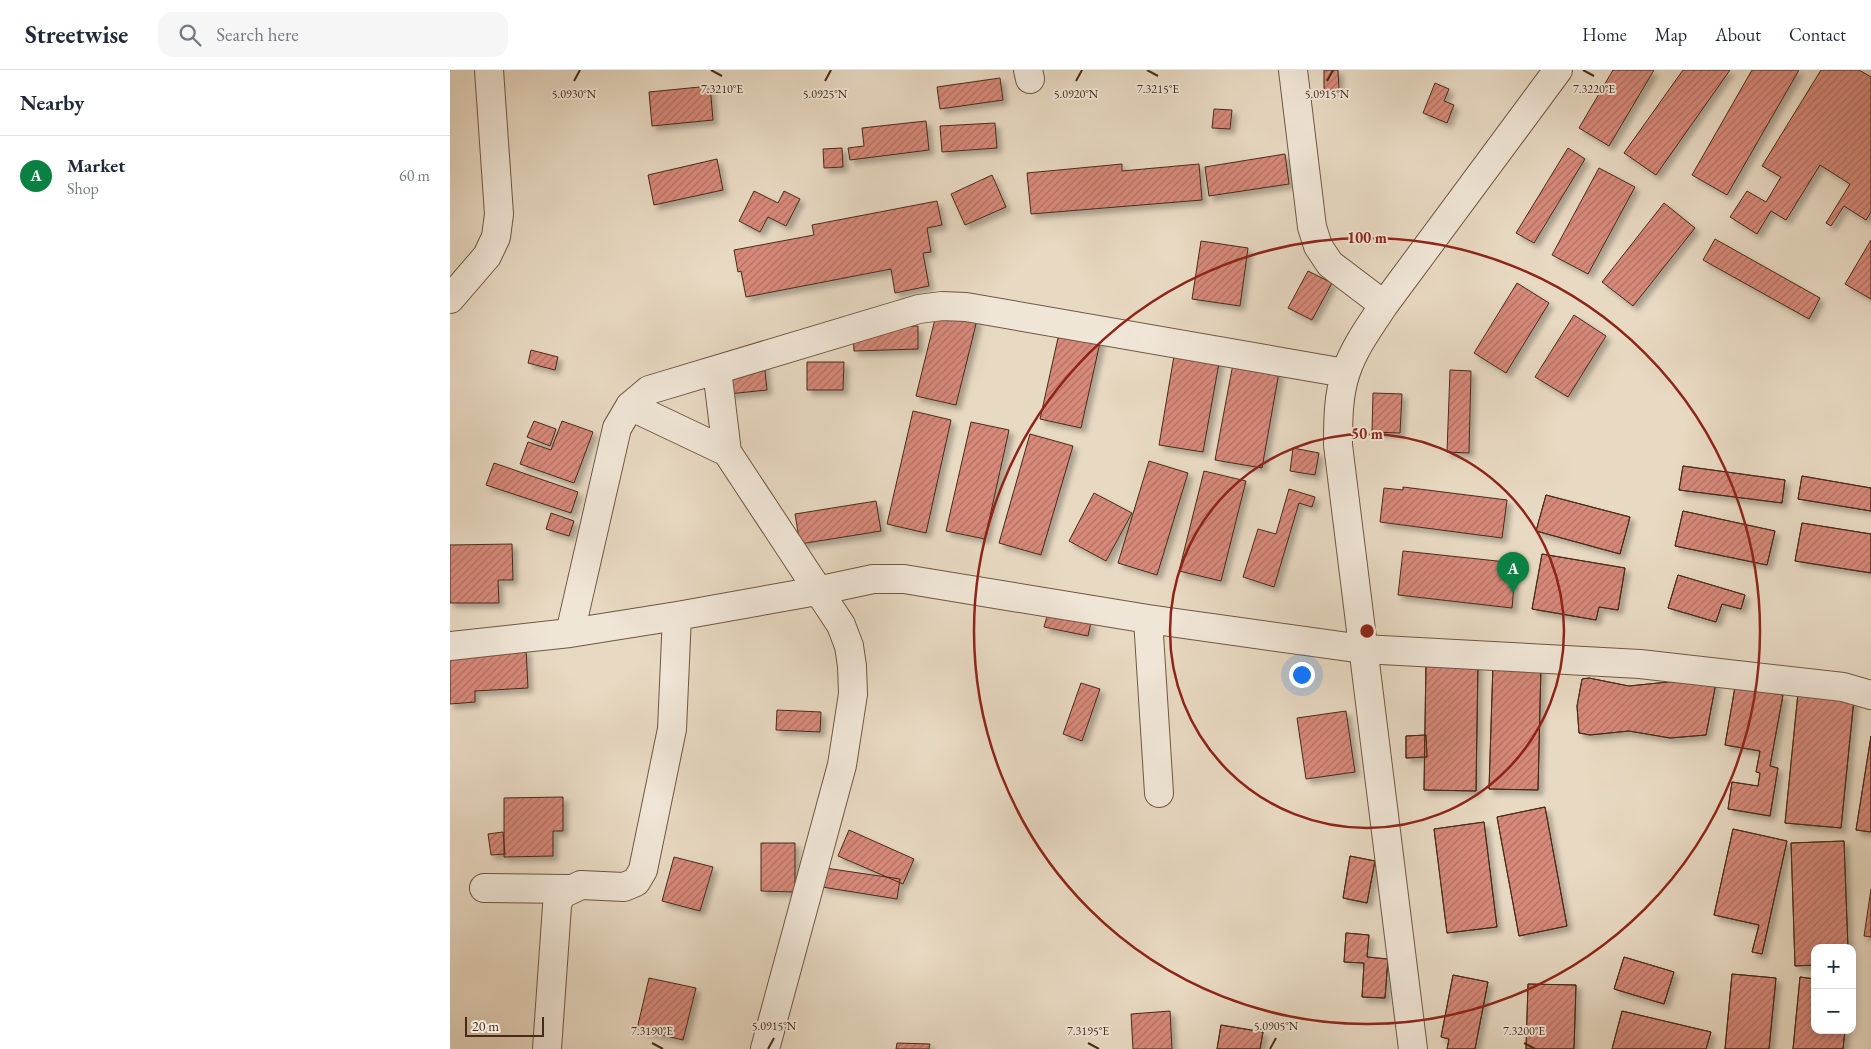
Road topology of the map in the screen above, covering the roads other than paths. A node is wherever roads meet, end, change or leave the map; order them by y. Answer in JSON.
{"nodes":[{"id":1,"x":489,"y":70,"type":"edge"},
{"id":2,"x":1293,"y":70,"type":"edge"},
{"id":3,"x":1558,"y":70,"type":"edge"},
{"id":4,"x":450,"y":299,"type":"edge"},
{"id":5,"x":1384,"y":305,"type":"junction"},
{"id":6,"x":716,"y":370,"type":"junction"},
{"id":7,"x":1345,"y":373,"type":"junction"},
{"id":8,"x":630,"y":406,"type":"junction"},
{"id":9,"x":727,"y":452,"type":"junction"},
{"id":10,"x":818,"y":591,"type":"junction"},
{"id":11,"x":677,"y":616,"type":"junction"},
{"id":12,"x":1148,"y":619,"type":"junction"},
{"id":13,"x":570,"y":633,"type":"junction"},
{"id":14,"x":450,"y":646,"type":"edge"},
{"id":15,"x":1363,"y":649,"type":"junction"},
{"id":16,"x":1871,"y":695,"type":"edge"},
{"id":17,"x":1159,"y":792,"type":"dead end"},
{"id":18,"x":484,"y":888,"type":"dead end"},
{"id":19,"x":569,"y":889,"type":"junction"},
{"id":20,"x":547,"y":1049,"type":"edge"},
{"id":21,"x":765,"y":1049,"type":"edge"},
{"id":22,"x":1412,"y":1049,"type":"edge"}],
"edges":[{"from":1,"to":4,"type":"street"},
{"from":2,"to":5,"type":"street"},
{"from":3,"to":5,"type":"street"},
{"from":5,"to":7,"type":"street"},
{"from":6,"to":7,"type":"street"},
{"from":6,"to":8,"type":"street"},
{"from":6,"to":9,"type":"street"},
{"from":7,"to":15,"type":"street"},
{"from":8,"to":9,"type":"street"},
{"from":8,"to":13,"type":"street"},
{"from":9,"to":10,"type":"street"},
{"from":10,"to":11,"type":"street"},
{"from":10,"to":12,"type":"street"},
{"from":10,"to":21,"type":"street"},
{"from":11,"to":13,"type":"street"},
{"from":11,"to":19,"type":"street"},
{"from":12,"to":15,"type":"street"},
{"from":12,"to":17,"type":"street"},
{"from":13,"to":14,"type":"street"},
{"from":15,"to":16,"type":"street"},
{"from":15,"to":22,"type":"street"},
{"from":18,"to":19,"type":"street"},
{"from":19,"to":20,"type":"street"}]}
